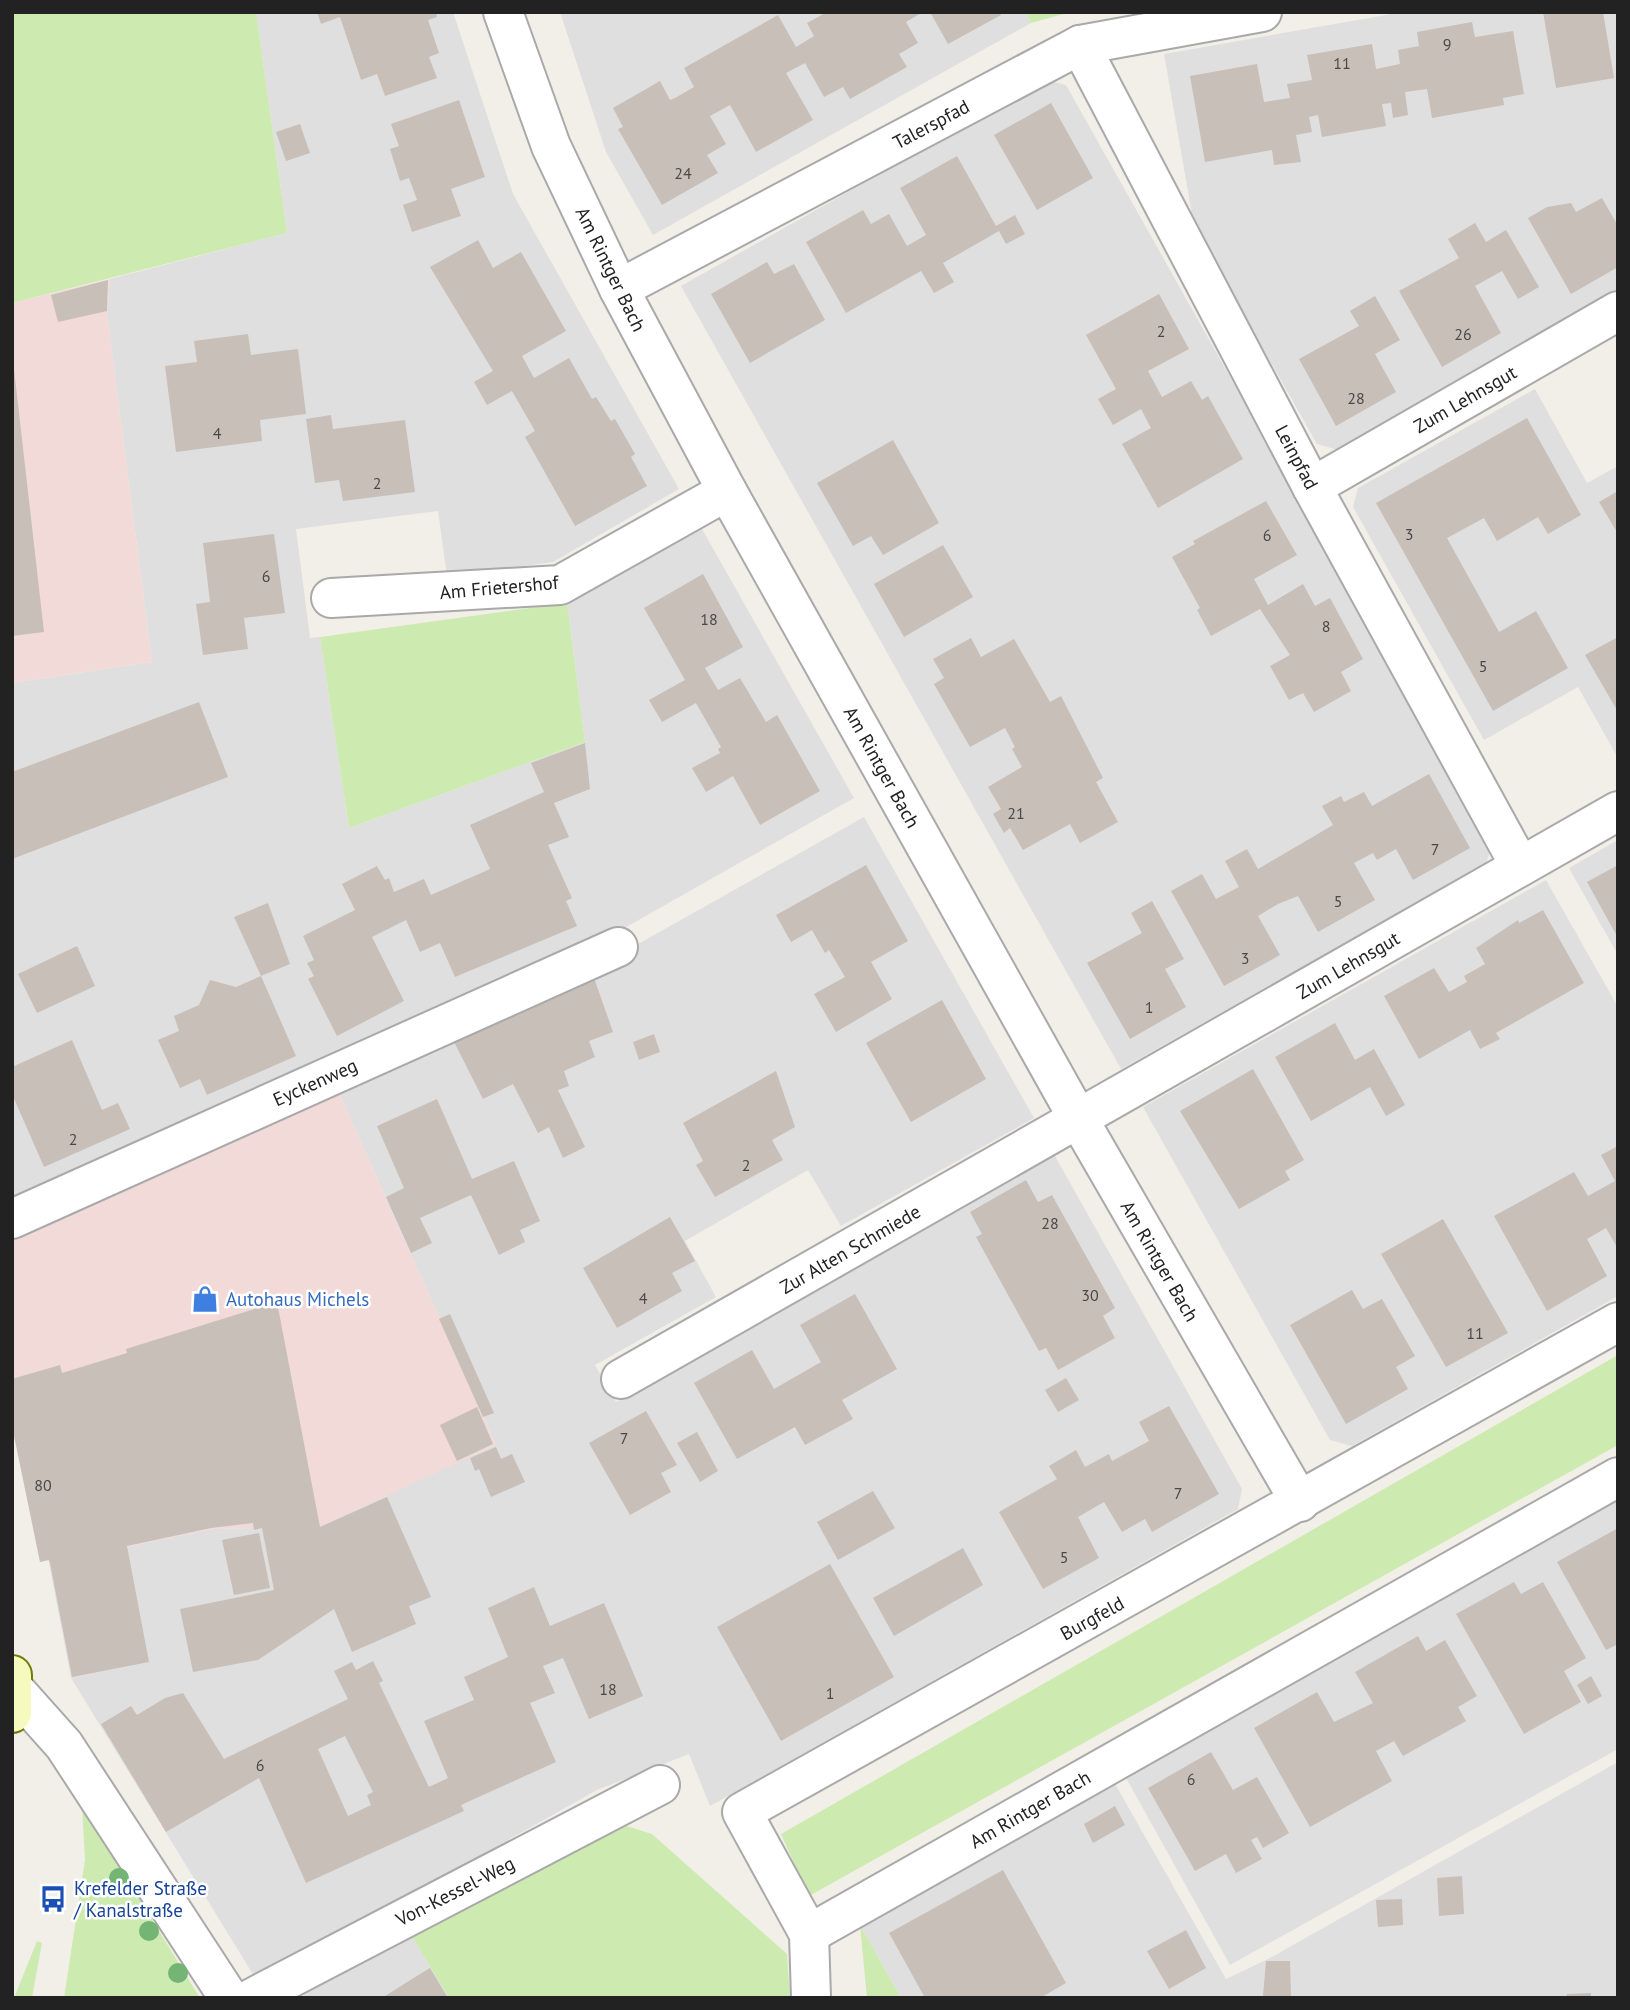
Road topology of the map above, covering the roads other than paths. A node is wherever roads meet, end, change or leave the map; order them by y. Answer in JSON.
{"nodes":[{"id":1,"x":503,"y":12,"type":"edge"},
{"id":2,"x":1262,"y":12,"type":"edge"},
{"id":3,"x":1080,"y":45,"type":"junction"},
{"id":4,"x":618,"y":289,"type":"junction"},
{"id":5,"x":1618,"y":311,"type":"edge"},
{"id":6,"x":1312,"y":487,"type":"junction"},
{"id":7,"x":727,"y":491,"type":"junction"},
{"id":8,"x":331,"y":598,"type":"dead end"},
{"id":9,"x":1618,"y":811,"type":"edge"},
{"id":10,"x":1520,"y":866,"type":"junction"},
{"id":11,"x":618,"y":947,"type":"dead end"},
{"id":12,"x":1079,"y":1120,"type":"junction"},
{"id":13,"x":12,"y":1220,"type":"edge"},
{"id":14,"x":1618,"y":1322,"type":"edge"},
{"id":15,"x":621,"y":1378,"type":"dead end"},
{"id":16,"x":1618,"y":1477,"type":"edge"},
{"id":17,"x":1300,"y":1502,"type":"junction"},
{"id":18,"x":13,"y":1692,"type":"edge"},
{"id":19,"x":660,"y":1785,"type":"dead end"},
{"id":20,"x":809,"y":1934,"type":"junction"},
{"id":21,"x":229,"y":1998,"type":"edge"},
{"id":22,"x":251,"y":1998,"type":"edge"},
{"id":23,"x":811,"y":1998,"type":"edge"}],
"edges":[{"from":1,"to":4,"type":"street","name":"Am Rintger Bach"},
{"from":2,"to":3,"type":"street","name":"Talerspfad"},
{"from":3,"to":4,"type":"street","name":"Talerspfad"},
{"from":3,"to":6,"type":"street","name":"Leinpfad"},
{"from":4,"to":7,"type":"street","name":"Am Rintger Bach"},
{"from":5,"to":6,"type":"street","name":"Zum Lehnsgut"},
{"from":6,"to":10,"type":"street","name":"Leinpfad"},
{"from":7,"to":8,"type":"street","name":"Am Frietershof"},
{"from":7,"to":12,"type":"street","name":"Am Rintger Bach"},
{"from":9,"to":10,"type":"street","name":"Zum Lehnsgut"},
{"from":10,"to":12,"type":"street","name":"Zum Lehnsgut"},
{"from":11,"to":13,"type":"street","name":"Eyckenweg"},
{"from":12,"to":15,"type":"street","name":"Zur Alten Schmiede"},
{"from":12,"to":17,"type":"street","name":"Am Rintger Bach"},
{"from":14,"to":17,"type":"street","name":"Burgfeld"},
{"from":16,"to":20,"type":"street","name":"Am Rintger Bach"},
{"from":17,"to":20,"type":"street","name":"Burgfeld"},
{"from":18,"to":21,"type":"street"},
{"from":19,"to":22,"type":"street","name":"Von-Kessel-Weg"},
{"from":20,"to":23,"type":"street","name":"Burgfeld"}]}
